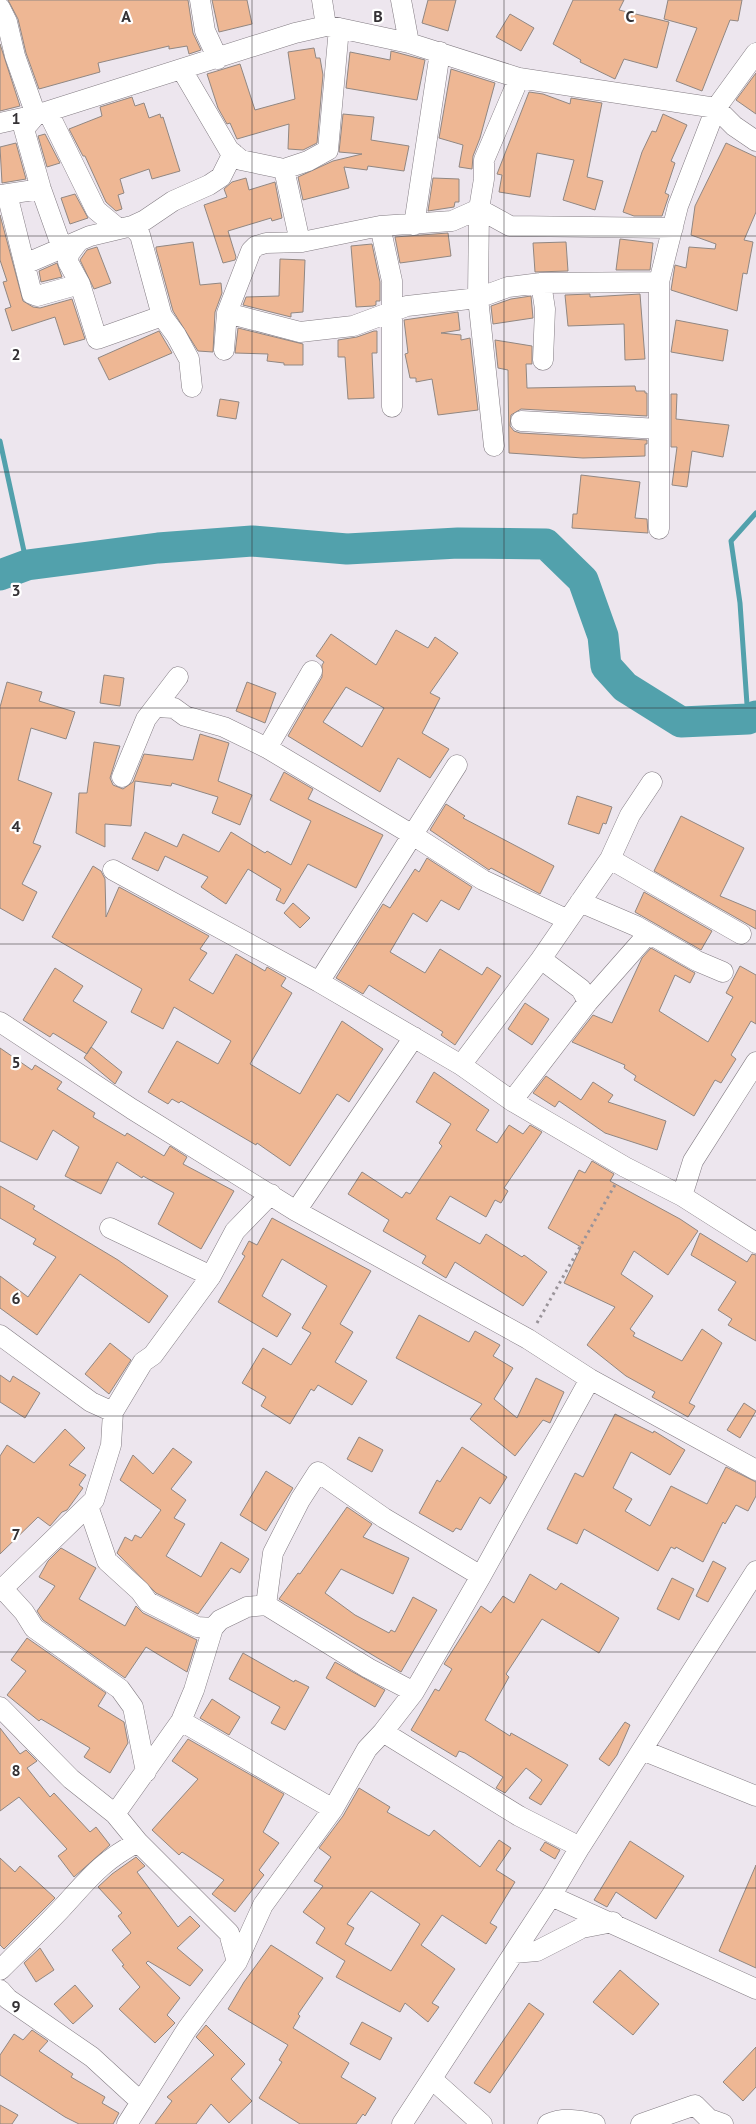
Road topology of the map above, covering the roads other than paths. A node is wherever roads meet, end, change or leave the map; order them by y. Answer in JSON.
{"nodes":[{"id":1,"x":200,"y":0,"type":"edge"},
{"id":2,"x":322,"y":0,"type":"edge"},
{"id":3,"x":401,"y":0,"type":"edge"},
{"id":4,"x":0,"y":8,"type":"edge"},
{"id":5,"x":333,"y":27,"type":"junction"},
{"id":6,"x":409,"y":43,"type":"junction"},
{"id":7,"x":440,"y":52,"type":"junction"},
{"id":8,"x":756,"y":53,"type":"edge"},
{"id":9,"x":218,"y":59,"type":"junction"},
{"id":10,"x":182,"y":70,"type":"junction"},
{"id":11,"x":519,"y":78,"type":"junction"},
{"id":12,"x":716,"y":108,"type":"junction"},
{"id":13,"x":42,"y":114,"type":"junction"},
{"id":14,"x":0,"y":123,"type":"edge"},
{"id":15,"x":756,"y":141,"type":"edge"},
{"id":16,"x":233,"y":153,"type":"junction"},
{"id":17,"x":284,"y":169,"type":"junction"},
{"id":18,"x":41,"y":189,"type":"junction"},
{"id":19,"x":3,"y":195,"type":"edge"},
{"id":20,"x":479,"y":209,"type":"junction"},
{"id":21,"x":414,"y":225,"type":"junction"},
{"id":22,"x":380,"y":226,"type":"junction"},
{"id":23,"x":134,"y":228,"type":"junction"},
{"id":24,"x":672,"y":228,"type":"junction"},
{"id":25,"x":300,"y":242,"type":"junction"},
{"id":26,"x":70,"y":245,"type":"junction"},
{"id":27,"x":24,"y":264,"type":"junction"},
{"id":28,"x":541,"y":282,"type":"junction"},
{"id":29,"x":659,"y":282,"type":"junction"},
{"id":30,"x":80,"y":284,"type":"junction"},
{"id":31,"x":478,"y":298,"type":"junction"},
{"id":32,"x":392,"y":312,"type":"junction"},
{"id":33,"x":226,"y":313,"type":"junction"},
{"id":34,"x":162,"y":316,"type":"junction"},
{"id":35,"x":224,"y":350,"type":"dead end"},
{"id":36,"x":543,"y":360,"type":"dead end"},
{"id":37,"x":192,"y":387,"type":"dead end"},
{"id":38,"x":392,"y":407,"type":"dead end"},
{"id":39,"x":521,"y":421,"type":"dead end"},
{"id":40,"x":659,"y":429,"type":"junction"},
{"id":41,"x":494,"y":446,"type":"dead end"},
{"id":42,"x":659,"y":529,"type":"dead end"},
{"id":43,"x":312,"y":671,"type":"dead end"},
{"id":44,"x":178,"y":677,"type":"dead end"},
{"id":45,"x":156,"y":707,"type":"junction"},
{"id":46,"x":267,"y":748,"type":"junction"},
{"id":47,"x":457,"y":764,"type":"dead end"},
{"id":48,"x":122,"y":777,"type":"dead end"},
{"id":49,"x":652,"y":782,"type":"dead end"},
{"id":50,"x":411,"y":834,"type":"junction"},
{"id":51,"x":610,"y":859,"type":"junction"},
{"id":52,"x":114,"y":870,"type":"dead end"},
{"id":53,"x":580,"y":902,"type":"junction"},
{"id":54,"x":566,"y":920,"type":"junction"},
{"id":55,"x":648,"y":934,"type":"junction"},
{"id":56,"x":741,"y":934,"type":"dead end"},
{"id":57,"x":541,"y":959,"type":"junction"},
{"id":58,"x":723,"y":972,"type":"dead end"},
{"id":59,"x":319,"y":982,"type":"junction"},
{"id":60,"x":588,"y":1002,"type":"junction"},
{"id":61,"x":0,"y":1022,"type":"edge"},
{"id":62,"x":414,"y":1037,"type":"junction"},
{"id":63,"x":756,"y":1062,"type":"edge"},
{"id":64,"x":461,"y":1065,"type":"junction"},
{"id":65,"x":512,"y":1101,"type":"junction"},
{"id":66,"x":271,"y":1194,"type":"junction"},
{"id":67,"x":682,"y":1196,"type":"junction"},
{"id":68,"x":296,"y":1211,"type":"junction"},
{"id":69,"x":110,"y":1228,"type":"dead end"},
{"id":70,"x":756,"y":1243,"type":"edge"},
{"id":71,"x":211,"y":1276,"type":"junction"},
{"id":72,"x":0,"y":1335,"type":"edge"},
{"id":73,"x":590,"y":1379,"type":"junction"},
{"id":74,"x":114,"y":1412,"type":"junction"},
{"id":75,"x":756,"y":1470,"type":"edge"},
{"id":76,"x":88,"y":1506,"type":"junction"},
{"id":77,"x":756,"y":1571,"type":"edge"},
{"id":78,"x":481,"y":1576,"type":"junction"},
{"id":79,"x":2,"y":1590,"type":"edge"},
{"id":80,"x":266,"y":1605,"type":"junction"},
{"id":81,"x":213,"y":1628,"type":"junction"},
{"id":82,"x":414,"y":1692,"type":"junction"},
{"id":83,"x":0,"y":1707,"type":"edge"},
{"id":84,"x":180,"y":1721,"type":"junction"},
{"id":85,"x":384,"y":1732,"type":"junction"},
{"id":86,"x":642,"y":1750,"type":"junction"},
{"id":87,"x":146,"y":1772,"type":"junction"},
{"id":88,"x":756,"y":1796,"type":"edge"},
{"id":89,"x":333,"y":1809,"type":"junction"},
{"id":90,"x":115,"y":1814,"type":"junction"},
{"id":91,"x":138,"y":1842,"type":"junction"},
{"id":92,"x":580,"y":1847,"type":"junction"},
{"id":93,"x":551,"y":1896,"type":"junction"},
{"id":94,"x":613,"y":1922,"type":"junction"},
{"id":95,"x":514,"y":1953,"type":"junction"},
{"id":96,"x":237,"y":1962,"type":"junction"},
{"id":97,"x":0,"y":1970,"type":"edge"},
{"id":98,"x":756,"y":1989,"type":"edge"},
{"id":99,"x":3,"y":2000,"type":"edge"},
{"id":100,"x":433,"y":2080,"type":"junction"},
{"id":101,"x":141,"y":2102,"type":"junction"},
{"id":102,"x":127,"y":2124,"type":"edge"},
{"id":103,"x":402,"y":2124,"type":"edge"},
{"id":104,"x":482,"y":2124,"type":"edge"},
{"id":105,"x":548,"y":2124,"type":"edge"},
{"id":106,"x":595,"y":2124,"type":"edge"},
{"id":107,"x":641,"y":2124,"type":"edge"},
{"id":108,"x":723,"y":2124,"type":"edge"}],
"edges":[{"from":1,"to":9,"type":"street"},
{"from":2,"to":5,"type":"street"},
{"from":3,"to":6,"type":"street"},
{"from":4,"to":13,"type":"street"},
{"from":5,"to":6,"type":"street"},
{"from":5,"to":9,"type":"street"},
{"from":5,"to":17,"type":"street"},
{"from":6,"to":7,"type":"street"},
{"from":7,"to":11,"type":"street"},
{"from":7,"to":21,"type":"street"},
{"from":8,"to":12,"type":"street"},
{"from":9,"to":10,"type":"street"},
{"from":10,"to":13,"type":"street"},
{"from":10,"to":16,"type":"street"},
{"from":11,"to":12,"type":"street"},
{"from":11,"to":20,"type":"street"},
{"from":12,"to":15,"type":"street"},
{"from":12,"to":24,"type":"street"},
{"from":13,"to":14,"type":"street"},
{"from":13,"to":18,"type":"street"},
{"from":13,"to":23,"type":"street"},
{"from":16,"to":17,"type":"street"},
{"from":16,"to":23,"type":"street"},
{"from":17,"to":25,"type":"street"},
{"from":18,"to":19,"type":"street"},
{"from":18,"to":26,"type":"street"},
{"from":19,"to":27,"type":"street"},
{"from":20,"to":21,"type":"street"},
{"from":20,"to":24,"type":"street"},
{"from":20,"to":31,"type":"street"},
{"from":21,"to":22,"type":"street"},
{"from":22,"to":25,"type":"street"},
{"from":22,"to":32,"type":"street"},
{"from":23,"to":26,"type":"street"},
{"from":23,"to":34,"type":"street"},
{"from":24,"to":29,"type":"street"},
{"from":25,"to":33,"type":"street"},
{"from":26,"to":27,"type":"street"},
{"from":26,"to":30,"type":"street"},
{"from":27,"to":30,"type":"street"},
{"from":28,"to":29,"type":"street"},
{"from":28,"to":31,"type":"street"},
{"from":28,"to":36,"type":"street"},
{"from":29,"to":40,"type":"street"},
{"from":30,"to":34,"type":"street"},
{"from":31,"to":32,"type":"street"},
{"from":31,"to":41,"type":"street"},
{"from":32,"to":33,"type":"street"},
{"from":32,"to":38,"type":"street"},
{"from":33,"to":35,"type":"street"},
{"from":34,"to":37,"type":"street"},
{"from":39,"to":40,"type":"street"},
{"from":40,"to":42,"type":"street"},
{"from":43,"to":46,"type":"street"},
{"from":44,"to":45,"type":"street"},
{"from":45,"to":46,"type":"street"},
{"from":45,"to":48,"type":"street"},
{"from":46,"to":50,"type":"street"},
{"from":47,"to":50,"type":"street"},
{"from":49,"to":51,"type":"street"},
{"from":50,"to":54,"type":"street"},
{"from":50,"to":59,"type":"street"},
{"from":51,"to":53,"type":"street"},
{"from":51,"to":56,"type":"street"},
{"from":52,"to":59,"type":"street"},
{"from":53,"to":54,"type":"street"},
{"from":53,"to":55,"type":"street"},
{"from":54,"to":57,"type":"street"},
{"from":55,"to":58,"type":"street"},
{"from":55,"to":60,"type":"street"},
{"from":57,"to":60,"type":"street"},
{"from":57,"to":64,"type":"street"},
{"from":59,"to":62,"type":"street"},
{"from":60,"to":65,"type":"street"},
{"from":61,"to":66,"type":"street"},
{"from":62,"to":64,"type":"street"},
{"from":62,"to":68,"type":"street"},
{"from":63,"to":67,"type":"street"},
{"from":64,"to":65,"type":"street"},
{"from":65,"to":67,"type":"street"},
{"from":66,"to":68,"type":"street"},
{"from":66,"to":71,"type":"street"},
{"from":67,"to":70,"type":"street"},
{"from":68,"to":73,"type":"street"},
{"from":69,"to":71,"type":"street"},
{"from":71,"to":74,"type":"street"},
{"from":72,"to":74,"type":"street"},
{"from":73,"to":75,"type":"street"},
{"from":73,"to":78,"type":"street"},
{"from":74,"to":76,"type":"street"},
{"from":76,"to":79,"type":"street"},
{"from":76,"to":81,"type":"street"},
{"from":77,"to":86,"type":"street"},
{"from":78,"to":80,"type":"street"},
{"from":78,"to":82,"type":"street"},
{"from":79,"to":87,"type":"street"},
{"from":80,"to":81,"type":"street"},
{"from":80,"to":82,"type":"street"},
{"from":81,"to":84,"type":"street"},
{"from":82,"to":85,"type":"street"},
{"from":83,"to":90,"type":"street"},
{"from":84,"to":87,"type":"street"},
{"from":84,"to":89,"type":"street"},
{"from":85,"to":89,"type":"street"},
{"from":85,"to":92,"type":"street"},
{"from":86,"to":88,"type":"street"},
{"from":86,"to":92,"type":"street"},
{"from":87,"to":90,"type":"street"},
{"from":89,"to":96,"type":"street"},
{"from":90,"to":91,"type":"street"},
{"from":91,"to":96,"type":"street"},
{"from":91,"to":97,"type":"street"},
{"from":92,"to":93,"type":"street"},
{"from":93,"to":94,"type":"street"},
{"from":93,"to":95,"type":"street"},
{"from":94,"to":95,"type":"street"},
{"from":94,"to":98,"type":"street"},
{"from":95,"to":100,"type":"street"},
{"from":96,"to":101,"type":"street"},
{"from":99,"to":101,"type":"street"},
{"from":100,"to":103,"type":"street"},
{"from":100,"to":104,"type":"street"},
{"from":101,"to":102,"type":"street"},
{"from":105,"to":106,"type":"street"},
{"from":107,"to":108,"type":"street"}]}
